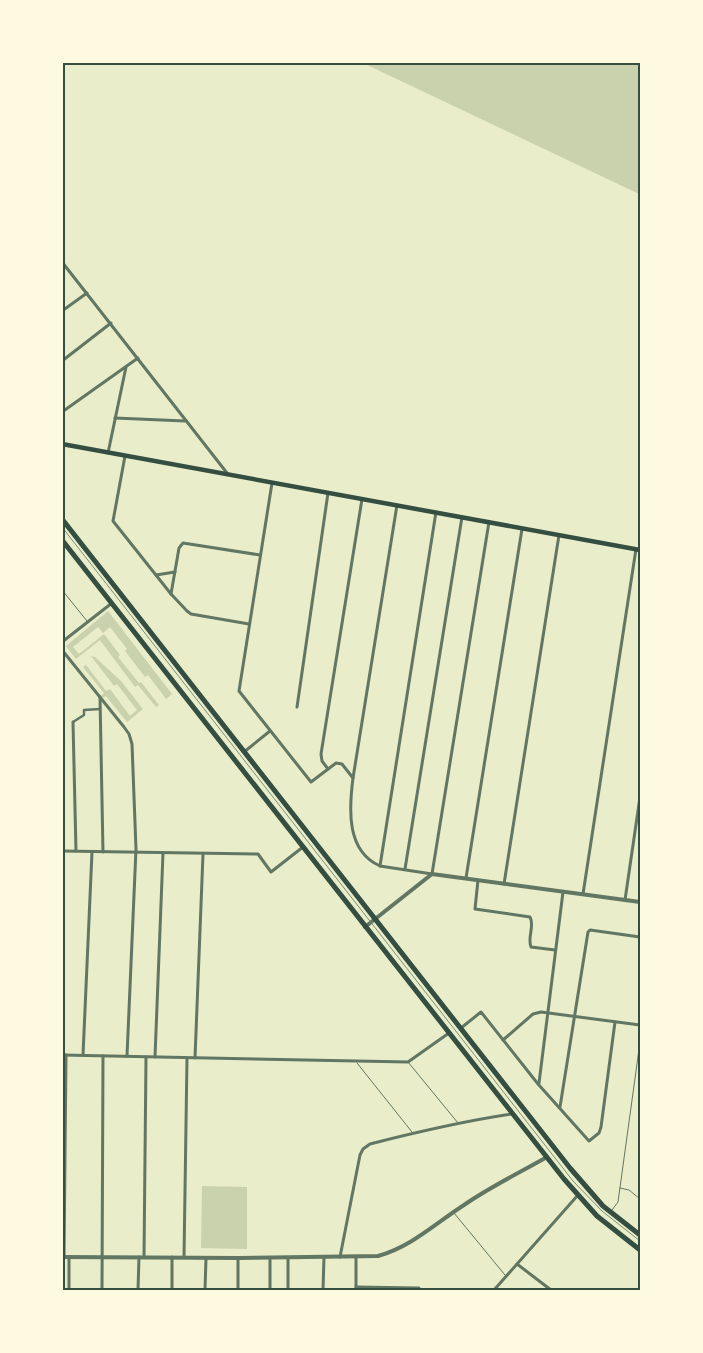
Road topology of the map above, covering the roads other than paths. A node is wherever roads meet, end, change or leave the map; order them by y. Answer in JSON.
{"nodes":[{"id":1,"x":62,"y":262,"type":"edge"},
{"id":2,"x":86,"y":292,"type":"junction"},
{"id":3,"x":62,"y":311,"type":"edge"},
{"id":4,"x":111,"y":324,"type":"junction"},
{"id":5,"x":138,"y":358,"type":"junction"},
{"id":6,"x":62,"y":362,"type":"edge"},
{"id":7,"x":126,"y":367,"type":"junction"},
{"id":8,"x":62,"y":412,"type":"edge"},
{"id":9,"x":115,"y":418,"type":"junction"},
{"id":10,"x":186,"y":420,"type":"junction"},
{"id":11,"x":62,"y":444,"type":"edge"},
{"id":12,"x":108,"y":453,"type":"junction"},
{"id":13,"x":125,"y":456,"type":"junction"},
{"id":14,"x":228,"y":474,"type":"junction"},
{"id":15,"x":272,"y":483,"type":"junction"},
{"id":16,"x":328,"y":493,"type":"junction"},
{"id":17,"x":362,"y":499,"type":"junction"},
{"id":18,"x":397,"y":505,"type":"junction"},
{"id":19,"x":436,"y":512,"type":"junction"},
{"id":20,"x":462,"y":517,"type":"junction"},
{"id":21,"x":62,"y":519,"type":"edge"},
{"id":22,"x":489,"y":522,"type":"junction"},
{"id":23,"x":522,"y":528,"type":"junction"},
{"id":24,"x":559,"y":535,"type":"junction"},
{"id":25,"x":62,"y":540,"type":"edge"},
{"id":26,"x":638,"y":550,"type":"edge"},
{"id":27,"x":260,"y":554,"type":"junction"},
{"id":28,"x":175,"y":572,"type":"junction"},
{"id":29,"x":156,"y":575,"type":"junction"},
{"id":30,"x":62,"y":590,"type":"edge"},
{"id":31,"x":171,"y":594,"type":"junction"},
{"id":32,"x":112,"y":602,"type":"junction"},
{"id":33,"x":88,"y":622,"type":"junction"},
{"id":34,"x":249,"y":624,"type":"junction"},
{"id":35,"x":62,"y":642,"type":"edge"},
{"id":36,"x":62,"y":650,"type":"edge"},
{"id":37,"x":100,"y":697,"type":"junction"},
{"id":38,"x":297,"y":707,"type":"dead end"},
{"id":39,"x":100,"y":709,"type":"junction"},
{"id":40,"x":73,"y":722,"type":"joint"},
{"id":41,"x":270,"y":731,"type":"junction"},
{"id":42,"x":244,"y":752,"type":"junction"},
{"id":43,"x":328,"y":769,"type":"junction"},
{"id":44,"x":354,"y":778,"type":"junction"},
{"id":45,"x":640,"y":797,"type":"edge"},
{"id":46,"x":303,"y":847,"type":"junction"},
{"id":47,"x":62,"y":851,"type":"edge"},
{"id":48,"x":76,"y":851,"type":"junction"},
{"id":49,"x":92,"y":852,"type":"junction"},
{"id":50,"x":103,"y":852,"type":"junction"},
{"id":51,"x":135,"y":853,"type":"junction"},
{"id":52,"x":163,"y":853,"type":"junction"},
{"id":53,"x":203,"y":854,"type":"junction"},
{"id":54,"x":380,"y":866,"type":"junction"},
{"id":55,"x":405,"y":870,"type":"junction"},
{"id":56,"x":432,"y":874,"type":"junction"},
{"id":57,"x":466,"y":878,"type":"junction"},
{"id":58,"x":478,"y":880,"type":"junction"},
{"id":59,"x":504,"y":884,"type":"junction"},
{"id":60,"x":563,"y":892,"type":"junction"},
{"id":61,"x":583,"y":894,"type":"junction"},
{"id":62,"x":625,"y":900,"type":"junction"},
{"id":63,"x":640,"y":902,"type":"edge"},
{"id":64,"x":376,"y":919,"type":"junction"},
{"id":65,"x":366,"y":927,"type":"junction"},
{"id":66,"x":640,"y":937,"type":"edge"},
{"id":67,"x":556,"y":950,"type":"junction"},
{"id":68,"x":548,"y":1013,"type":"junction"},
{"id":69,"x":575,"y":1016,"type":"junction"},
{"id":70,"x":616,"y":1022,"type":"junction"},
{"id":71,"x":640,"y":1025,"type":"edge"},
{"id":72,"x":461,"y":1028,"type":"junction"},
{"id":73,"x":449,"y":1033,"type":"junction"},
{"id":74,"x":503,"y":1040,"type":"junction"},
{"id":75,"x":640,"y":1042,"type":"edge"},
{"id":76,"x":64,"y":1055,"type":"edge"},
{"id":77,"x":83,"y":1055,"type":"junction"},
{"id":78,"x":103,"y":1056,"type":"junction"},
{"id":79,"x":127,"y":1056,"type":"junction"},
{"id":80,"x":146,"y":1057,"type":"junction"},
{"id":81,"x":155,"y":1057,"type":"junction"},
{"id":82,"x":187,"y":1058,"type":"junction"},
{"id":83,"x":195,"y":1058,"type":"junction"},
{"id":84,"x":357,"y":1062,"type":"junction"},
{"id":85,"x":408,"y":1062,"type":"junction"},
{"id":86,"x":538,"y":1084,"type":"junction"},
{"id":87,"x":560,"y":1108,"type":"junction"},
{"id":88,"x":512,"y":1114,"type":"junction"},
{"id":89,"x":458,"y":1123,"type":"junction"},
{"id":90,"x":414,"y":1133,"type":"junction"},
{"id":91,"x":547,"y":1157,"type":"junction"},
{"id":92,"x":620,"y":1188,"type":"junction"},
{"id":93,"x":578,"y":1196,"type":"junction"},
{"id":94,"x":640,"y":1199,"type":"edge"},
{"id":95,"x":453,"y":1212,"type":"junction"},
{"id":96,"x":610,"y":1213,"type":"junction"},
{"id":97,"x":640,"y":1235,"type":"edge"},
{"id":98,"x":640,"y":1250,"type":"edge"},
{"id":99,"x":65,"y":1257,"type":"edge"},
{"id":100,"x":102,"y":1257,"type":"junction"},
{"id":101,"x":138,"y":1257,"type":"junction"},
{"id":102,"x":144,"y":1257,"type":"junction"},
{"id":103,"x":324,"y":1257,"type":"junction"},
{"id":104,"x":340,"y":1257,"type":"junction"},
{"id":105,"x":356,"y":1257,"type":"junction"},
{"id":106,"x":172,"y":1258,"type":"junction"},
{"id":107,"x":184,"y":1258,"type":"junction"},
{"id":108,"x":206,"y":1258,"type":"junction"},
{"id":109,"x":238,"y":1258,"type":"junction"},
{"id":110,"x":270,"y":1258,"type":"junction"},
{"id":111,"x":288,"y":1258,"type":"junction"},
{"id":112,"x":517,"y":1264,"type":"junction"},
{"id":113,"x":506,"y":1276,"type":"junction"},
{"id":114,"x":419,"y":1288,"type":"dead end"},
{"id":115,"x":356,"y":1289,"type":"edge"},
{"id":116,"x":68,"y":1290,"type":"edge"},
{"id":117,"x":102,"y":1290,"type":"edge"},
{"id":118,"x":138,"y":1290,"type":"edge"},
{"id":119,"x":172,"y":1290,"type":"edge"},
{"id":120,"x":205,"y":1290,"type":"edge"},
{"id":121,"x":238,"y":1290,"type":"edge"},
{"id":122,"x":270,"y":1290,"type":"edge"},
{"id":123,"x":288,"y":1290,"type":"edge"},
{"id":124,"x":323,"y":1290,"type":"edge"},
{"id":125,"x":494,"y":1290,"type":"edge"},
{"id":126,"x":550,"y":1290,"type":"edge"}],
"edges":[{"from":1,"to":2,"type":"street"},
{"from":2,"to":3,"type":"street"},
{"from":2,"to":4,"type":"street"},
{"from":4,"to":5,"type":"street"},
{"from":4,"to":6,"type":"street"},
{"from":5,"to":7,"type":"street"},
{"from":5,"to":10,"type":"street"},
{"from":7,"to":8,"type":"street"},
{"from":7,"to":9,"type":"street"},
{"from":9,"to":10,"type":"street"},
{"from":9,"to":12,"type":"street"},
{"from":10,"to":14,"type":"street"},
{"from":11,"to":12,"type":"main road"},
{"from":12,"to":13,"type":"main road"},
{"from":13,"to":14,"type":"main road"},
{"from":13,"to":29,"type":"street"},
{"from":14,"to":15,"type":"main road"},
{"from":15,"to":16,"type":"main road"},
{"from":15,"to":27,"type":"street"},
{"from":16,"to":17,"type":"main road"},
{"from":16,"to":38,"type":"street"},
{"from":17,"to":18,"type":"main road"},
{"from":17,"to":43,"type":"street"},
{"from":18,"to":19,"type":"main road"},
{"from":18,"to":44,"type":"street"},
{"from":19,"to":20,"type":"main road"},
{"from":19,"to":54,"type":"street"},
{"from":20,"to":22,"type":"main road"},
{"from":20,"to":55,"type":"street"},
{"from":21,"to":42,"type":"main road"},
{"from":22,"to":23,"type":"main road"},
{"from":22,"to":56,"type":"street"},
{"from":23,"to":24,"type":"main road"},
{"from":23,"to":57,"type":"street"},
{"from":24,"to":26,"type":"main road"},
{"from":24,"to":59,"type":"street"},
{"from":25,"to":32,"type":"main road"},
{"from":26,"to":61,"type":"street"},
{"from":27,"to":28,"type":"street"},
{"from":27,"to":34,"type":"street"},
{"from":28,"to":29,"type":"street"},
{"from":28,"to":31,"type":"street"},
{"from":29,"to":31,"type":"street"},
{"from":30,"to":33,"type":"lane"},
{"from":31,"to":34,"type":"street"},
{"from":32,"to":33,"type":"street"},
{"from":32,"to":46,"type":"main road"},
{"from":33,"to":35,"type":"street"},
{"from":34,"to":41,"type":"street"},
{"from":36,"to":37,"type":"street"},
{"from":37,"to":39,"type":"street"},
{"from":37,"to":51,"type":"street"},
{"from":39,"to":40,"type":"street"},
{"from":39,"to":50,"type":"street"},
{"from":40,"to":48,"type":"street"},
{"from":41,"to":42,"type":"street"},
{"from":41,"to":43,"type":"street"},
{"from":42,"to":64,"type":"main road"},
{"from":43,"to":44,"type":"street"},
{"from":44,"to":54,"type":"street"},
{"from":45,"to":62,"type":"street"},
{"from":46,"to":53,"type":"street"},
{"from":46,"to":65,"type":"main road"},
{"from":47,"to":48,"type":"street"},
{"from":48,"to":49,"type":"street"},
{"from":49,"to":50,"type":"street"},
{"from":49,"to":77,"type":"street"},
{"from":50,"to":51,"type":"street"},
{"from":51,"to":52,"type":"street"},
{"from":51,"to":79,"type":"street"},
{"from":52,"to":53,"type":"street"},
{"from":52,"to":81,"type":"street"},
{"from":53,"to":83,"type":"street"},
{"from":54,"to":55,"type":"street"},
{"from":55,"to":56,"type":"street"},
{"from":56,"to":57,"type":"street"},
{"from":56,"to":64,"type":"street"},
{"from":57,"to":58,"type":"street"},
{"from":58,"to":59,"type":"street"},
{"from":58,"to":67,"type":"street"},
{"from":59,"to":60,"type":"street"},
{"from":60,"to":61,"type":"street"},
{"from":60,"to":67,"type":"street"},
{"from":61,"to":62,"type":"street"},
{"from":62,"to":63,"type":"street"},
{"from":64,"to":65,"type":"street"},
{"from":64,"to":72,"type":"main road"},
{"from":65,"to":73,"type":"main road"},
{"from":66,"to":69,"type":"street"},
{"from":67,"to":68,"type":"street"},
{"from":68,"to":69,"type":"street"},
{"from":68,"to":74,"type":"street"},
{"from":68,"to":86,"type":"street"},
{"from":69,"to":70,"type":"street"},
{"from":69,"to":87,"type":"street"},
{"from":70,"to":71,"type":"street"},
{"from":70,"to":87,"type":"street"},
{"from":72,"to":74,"type":"street"},
{"from":72,"to":96,"type":"main road"},
{"from":73,"to":85,"type":"street"},
{"from":73,"to":88,"type":"main road"},
{"from":74,"to":86,"type":"street"},
{"from":75,"to":92,"type":"lane"},
{"from":76,"to":77,"type":"street"},
{"from":76,"to":99,"type":"street"},
{"from":77,"to":78,"type":"street"},
{"from":78,"to":79,"type":"street"},
{"from":78,"to":100,"type":"street"},
{"from":79,"to":80,"type":"street"},
{"from":80,"to":81,"type":"street"},
{"from":80,"to":102,"type":"street"},
{"from":81,"to":82,"type":"street"},
{"from":82,"to":83,"type":"street"},
{"from":82,"to":107,"type":"street"},
{"from":83,"to":84,"type":"street"},
{"from":84,"to":85,"type":"street"},
{"from":84,"to":90,"type":"lane"},
{"from":85,"to":89,"type":"lane"},
{"from":86,"to":87,"type":"street"},
{"from":88,"to":89,"type":"street"},
{"from":88,"to":91,"type":"main road"},
{"from":89,"to":90,"type":"street"},
{"from":90,"to":104,"type":"street"},
{"from":91,"to":93,"type":"main road"},
{"from":91,"to":95,"type":"street"},
{"from":92,"to":94,"type":"lane"},
{"from":92,"to":96,"type":"lane"},
{"from":93,"to":98,"type":"main road"},
{"from":93,"to":112,"type":"street"},
{"from":95,"to":105,"type":"street"},
{"from":95,"to":113,"type":"lane"},
{"from":96,"to":97,"type":"main road"},
{"from":99,"to":100,"type":"street"},
{"from":99,"to":116,"type":"street"},
{"from":100,"to":101,"type":"street"},
{"from":100,"to":117,"type":"street"},
{"from":101,"to":102,"type":"street"},
{"from":101,"to":118,"type":"street"},
{"from":102,"to":106,"type":"street"},
{"from":103,"to":104,"type":"street"},
{"from":103,"to":111,"type":"street"},
{"from":103,"to":124,"type":"street"},
{"from":104,"to":105,"type":"street"},
{"from":105,"to":115,"type":"street"},
{"from":106,"to":107,"type":"street"},
{"from":106,"to":119,"type":"street"},
{"from":107,"to":108,"type":"street"},
{"from":108,"to":109,"type":"street"},
{"from":108,"to":120,"type":"street"},
{"from":109,"to":110,"type":"street"},
{"from":109,"to":121,"type":"street"},
{"from":110,"to":111,"type":"street"},
{"from":110,"to":122,"type":"street"},
{"from":111,"to":123,"type":"street"},
{"from":112,"to":113,"type":"street"},
{"from":112,"to":126,"type":"street"},
{"from":113,"to":125,"type":"street"},
{"from":114,"to":115,"type":"street"}]}
